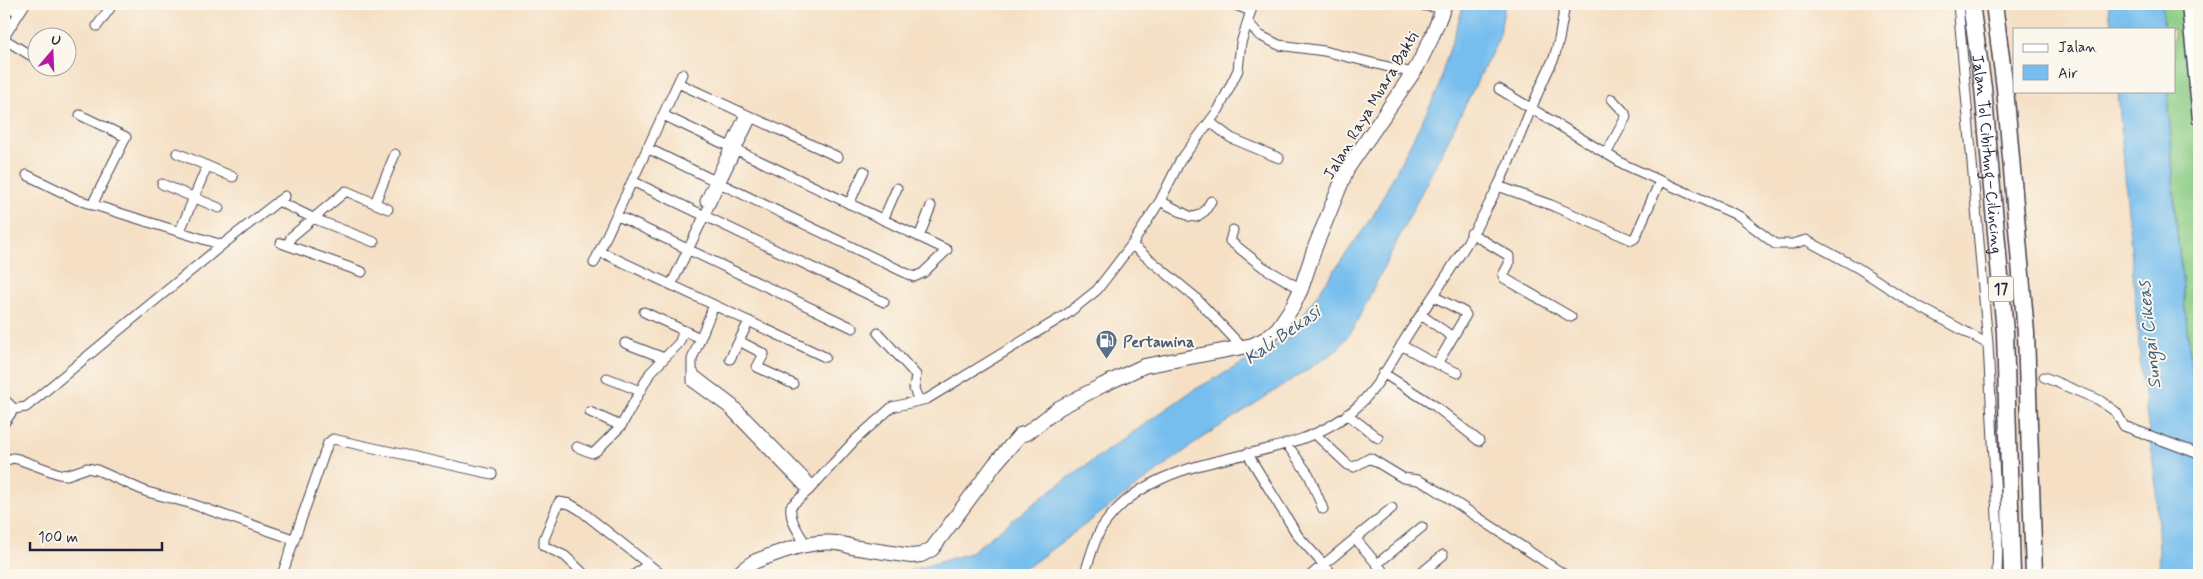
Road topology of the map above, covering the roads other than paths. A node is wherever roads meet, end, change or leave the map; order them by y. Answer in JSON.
{"nodes":[{"id":1,"x":5,"y":4,"type":"edge"},
{"id":2,"x":26,"y":4,"type":"edge"},
{"id":3,"x":113,"y":4,"type":"edge"},
{"id":4,"x":1233,"y":4,"type":"edge"},
{"id":5,"x":1409,"y":4,"type":"edge"},
{"id":6,"x":1565,"y":4,"type":"edge"},
{"id":7,"x":1958,"y":4,"type":"edge"},
{"id":8,"x":1971,"y":4,"type":"edge"},
{"id":9,"x":1994,"y":4,"type":"edge"},
{"id":10,"x":2188,"y":4,"type":"edge"},
{"id":11,"x":1444,"y":6,"type":"edge"},
{"id":12,"x":1252,"y":8,"type":"edge"},
{"id":13,"x":19,"y":13,"type":"junction"},
{"id":14,"x":1248,"y":22,"type":"junction"},
{"id":15,"x":96,"y":26,"type":"dead end"},
{"id":16,"x":4,"y":38,"type":"edge"},
{"id":17,"x":28,"y":54,"type":"edge"},
{"id":18,"x":1413,"y":73,"type":"junction"},
{"id":19,"x":1499,"y":89,"type":"dead end"},
{"id":20,"x":1612,"y":99,"type":"dead end"},
{"id":21,"x":1531,"y":107,"type":"junction"},
{"id":22,"x":80,"y":115,"type":"dead end"},
{"id":23,"x":748,"y":115,"type":"junction"},
{"id":24,"x":663,"y":116,"type":"junction"},
{"id":25,"x":2199,"y":119,"type":"edge"},
{"id":26,"x":1210,"y":122,"type":"junction"},
{"id":27,"x":647,"y":148,"type":"junction"},
{"id":28,"x":732,"y":149,"type":"junction"},
{"id":29,"x":177,"y":153,"type":"dead end"},
{"id":30,"x":395,"y":154,"type":"dead end"},
{"id":31,"x":1606,"y":154,"type":"junction"},
{"id":32,"x":838,"y":157,"type":"dead end"},
{"id":33,"x":1279,"y":158,"type":"dead end"},
{"id":34,"x":207,"y":166,"type":"junction"},
{"id":35,"x":864,"y":171,"type":"dead end"},
{"id":36,"x":27,"y":176,"type":"dead end"},
{"id":37,"x":234,"y":177,"type":"dead end"},
{"id":38,"x":632,"y":181,"type":"junction"},
{"id":39,"x":1660,"y":181,"type":"junction"},
{"id":40,"x":717,"y":183,"type":"junction"},
{"id":41,"x":162,"y":184,"type":"dead end"},
{"id":42,"x":1498,"y":186,"type":"junction"},
{"id":43,"x":897,"y":188,"type":"dead end"},
{"id":44,"x":194,"y":198,"type":"junction"},
{"id":45,"x":1160,"y":201,"type":"junction"},
{"id":46,"x":1211,"y":201,"type":"dead end"},
{"id":47,"x":375,"y":203,"type":"junction"},
{"id":48,"x":849,"y":204,"type":"junction"},
{"id":49,"x":92,"y":205,"type":"junction"},
{"id":50,"x":931,"y":206,"type":"dead end"},
{"id":51,"x":219,"y":208,"type":"dead end"},
{"id":52,"x":388,"y":209,"type":"dead end"},
{"id":53,"x":616,"y":215,"type":"junction"},
{"id":54,"x":701,"y":215,"type":"junction"},
{"id":55,"x":315,"y":218,"type":"junction"},
{"id":56,"x":883,"y":220,"type":"junction"},
{"id":57,"x":1233,"y":230,"type":"dead end"},
{"id":58,"x":180,"y":231,"type":"junction"},
{"id":59,"x":1472,"y":233,"type":"junction"},
{"id":60,"x":918,"y":237,"type":"junction"},
{"id":61,"x":374,"y":242,"type":"dead end"},
{"id":62,"x":222,"y":245,"type":"junction"},
{"id":63,"x":1132,"y":245,"type":"junction"},
{"id":64,"x":685,"y":249,"type":"junction"},
{"id":65,"x":599,"y":251,"type":"junction"},
{"id":66,"x":594,"y":263,"type":"dead end"},
{"id":67,"x":362,"y":272,"type":"dead end"},
{"id":68,"x":669,"y":284,"type":"junction"},
{"id":69,"x":1301,"y":289,"type":"junction"},
{"id":70,"x":1433,"y":296,"type":"junction"},
{"id":71,"x":884,"y":302,"type":"dead end"},
{"id":72,"x":714,"y":305,"type":"junction"},
{"id":73,"x":644,"y":312,"type":"dead end"},
{"id":74,"x":1421,"y":314,"type":"junction"},
{"id":75,"x":1571,"y":317,"type":"dead end"},
{"id":76,"x":748,"y":321,"type":"junction"},
{"id":77,"x":853,"y":328,"type":"dead end"},
{"id":78,"x":684,"y":331,"type":"junction"},
{"id":79,"x":878,"y":333,"type":"dead end"},
{"id":80,"x":1453,"y":337,"type":"junction"},
{"id":81,"x":700,"y":338,"type":"junction"},
{"id":82,"x":739,"y":341,"type":"junction"},
{"id":83,"x":626,"y":343,"type":"dead end"},
{"id":84,"x":1988,"y":344,"type":"junction"},
{"id":85,"x":1401,"y":345,"type":"junction"},
{"id":86,"x":1242,"y":347,"type":"junction"},
{"id":87,"x":825,"y":357,"type":"dead end"},
{"id":88,"x":664,"y":358,"type":"junction"},
{"id":89,"x":730,"y":359,"type":"dead end"},
{"id":90,"x":1438,"y":364,"type":"junction"},
{"id":91,"x":1383,"y":373,"type":"junction"},
{"id":92,"x":1458,"y":373,"type":"dead end"},
{"id":93,"x":2044,"y":377,"type":"dead end"},
{"id":94,"x":607,"y":378,"type":"dead end"},
{"id":95,"x":793,"y":384,"type":"dead end"},
{"id":96,"x":640,"y":391,"type":"junction"},
{"id":97,"x":4,"y":399,"type":"edge"},
{"id":98,"x":919,"y":401,"type":"junction"},
{"id":99,"x":14,"y":409,"type":"junction"},
{"id":100,"x":590,"y":412,"type":"dead end"},
{"id":101,"x":1347,"y":414,"type":"junction"},
{"id":102,"x":4,"y":423,"type":"edge"},
{"id":103,"x":621,"y":426,"type":"junction"},
{"id":104,"x":1315,"y":434,"type":"junction"},
{"id":105,"x":1378,"y":438,"type":"dead end"},
{"id":106,"x":1479,"y":441,"type":"dead end"},
{"id":107,"x":1286,"y":444,"type":"junction"},
{"id":108,"x":577,"y":447,"type":"dead end"},
{"id":109,"x":1247,"y":453,"type":"junction"},
{"id":110,"x":2199,"y":454,"type":"edge"},
{"id":111,"x":4,"y":461,"type":"edge"},
{"id":112,"x":492,"y":474,"type":"dead end"},
{"id":113,"x":810,"y":488,"type":"junction"},
{"id":114,"x":1392,"y":508,"type":"dead end"},
{"id":115,"x":1323,"y":509,"type":"dead end"},
{"id":116,"x":1422,"y":527,"type":"dead end"},
{"id":117,"x":1355,"y":538,"type":"junction"},
{"id":118,"x":294,"y":540,"type":"junction"},
{"id":119,"x":806,"y":545,"type":"junction"},
{"id":120,"x":1443,"y":555,"type":"dead end"},
{"id":121,"x":648,"y":564,"type":"junction"},
{"id":122,"x":1323,"y":564,"type":"junction"},
{"id":123,"x":1377,"y":564,"type":"junction"},
{"id":124,"x":282,"y":575,"type":"edge"},
{"id":125,"x":585,"y":575,"type":"edge"},
{"id":126,"x":634,"y":575,"type":"edge"},
{"id":127,"x":662,"y":575,"type":"edge"},
{"id":128,"x":737,"y":575,"type":"edge"},
{"id":129,"x":1084,"y":575,"type":"edge"},
{"id":130,"x":1311,"y":575,"type":"edge"},
{"id":131,"x":1333,"y":575,"type":"edge"},
{"id":132,"x":1386,"y":575,"type":"edge"},
{"id":133,"x":1419,"y":575,"type":"edge"},
{"id":134,"x":1565,"y":575,"type":"edge"},
{"id":135,"x":1998,"y":575,"type":"edge"},
{"id":136,"x":2012,"y":575,"type":"edge"},
{"id":137,"x":2034,"y":575,"type":"edge"}],
"edges":[{"from":1,"to":13,"type":"street"},
{"from":2,"to":13,"type":"street"},
{"from":3,"to":15,"type":"street"},
{"from":4,"to":12,"type":"street"},
{"from":5,"to":11,"type":"street"},
{"from":6,"to":21,"type":"street"},
{"from":7,"to":84,"type":"street"},
{"from":8,"to":136,"type":"highway","name":"Jalan Tol Cibitung–Cilincing","number":"17"},
{"from":9,"to":137,"type":"highway","name":"Jalan Tol Cibitung–Cilincing","number":"17"},
{"from":10,"to":25,"type":"street"},
{"from":11,"to":18,"type":"main road","name":"Jalan Raya Muara Bakti"},
{"from":12,"to":14,"type":"street"},
{"from":13,"to":16,"type":"street"},
{"from":14,"to":18,"type":"street"},
{"from":14,"to":26,"type":"street"},
{"from":16,"to":17,"type":"street"},
{"from":18,"to":69,"type":"main road","name":"Jalan Raya Muara Bakti"},
{"from":19,"to":21,"type":"street"},
{"from":20,"to":31,"type":"street"},
{"from":21,"to":31,"type":"street"},
{"from":21,"to":42,"type":"street"},
{"from":22,"to":49,"type":"street"},
{"from":23,"to":24,"type":"street"},
{"from":23,"to":28,"type":"street"},
{"from":23,"to":32,"type":"street"},
{"from":24,"to":27,"type":"street"},
{"from":24,"to":28,"type":"street"},
{"from":26,"to":33,"type":"street"},
{"from":26,"to":45,"type":"street"},
{"from":27,"to":38,"type":"street"},
{"from":27,"to":40,"type":"street"},
{"from":28,"to":40,"type":"street"},
{"from":28,"to":48,"type":"street"},
{"from":29,"to":34,"type":"street"},
{"from":30,"to":47,"type":"street"},
{"from":31,"to":39,"type":"street"},
{"from":34,"to":37,"type":"street"},
{"from":34,"to":44,"type":"street"},
{"from":35,"to":48,"type":"street"},
{"from":36,"to":49,"type":"street"},
{"from":38,"to":53,"type":"street"},
{"from":38,"to":54,"type":"street"},
{"from":39,"to":42,"type":"street"},
{"from":39,"to":84,"type":"street"},
{"from":40,"to":54,"type":"street"},
{"from":40,"to":60,"type":"street"},
{"from":41,"to":44,"type":"street"},
{"from":42,"to":59,"type":"street"},
{"from":43,"to":56,"type":"street"},
{"from":44,"to":51,"type":"street"},
{"from":44,"to":58,"type":"street"},
{"from":45,"to":46,"type":"street"},
{"from":45,"to":63,"type":"street"},
{"from":47,"to":52,"type":"street"},
{"from":47,"to":55,"type":"street"},
{"from":48,"to":56,"type":"street"},
{"from":49,"to":58,"type":"street"},
{"from":50,"to":60,"type":"street"},
{"from":53,"to":64,"type":"street"},
{"from":53,"to":65,"type":"street"},
{"from":54,"to":64,"type":"street"},
{"from":54,"to":71,"type":"street"},
{"from":55,"to":61,"type":"street"},
{"from":55,"to":62,"type":"street"},
{"from":55,"to":67,"type":"street"},
{"from":56,"to":60,"type":"street"},
{"from":57,"to":69,"type":"street"},
{"from":58,"to":62,"type":"street"},
{"from":59,"to":70,"type":"street"},
{"from":59,"to":75,"type":"street"},
{"from":62,"to":99,"type":"street"},
{"from":63,"to":86,"type":"street"},
{"from":63,"to":98,"type":"street"},
{"from":64,"to":68,"type":"street"},
{"from":64,"to":77,"type":"street"},
{"from":65,"to":66,"type":"street"},
{"from":65,"to":68,"type":"street"},
{"from":68,"to":72,"type":"street"},
{"from":69,"to":86,"type":"main road","name":"Jalan Raya Muara Bakti"},
{"from":70,"to":74,"type":"street"},
{"from":70,"to":80,"type":"street"},
{"from":72,"to":76,"type":"street"},
{"from":72,"to":81,"type":"street"},
{"from":73,"to":78,"type":"street"},
{"from":74,"to":80,"type":"street"},
{"from":74,"to":85,"type":"street"},
{"from":76,"to":82,"type":"street"},
{"from":76,"to":87,"type":"street"},
{"from":78,"to":81,"type":"street"},
{"from":78,"to":88,"type":"street"},
{"from":79,"to":98,"type":"street"},
{"from":80,"to":90,"type":"street"},
{"from":81,"to":113,"type":"street"},
{"from":82,"to":89,"type":"street"},
{"from":82,"to":95,"type":"street"},
{"from":83,"to":88,"type":"street"},
{"from":84,"to":135,"type":"street"},
{"from":85,"to":90,"type":"street"},
{"from":85,"to":91,"type":"street"},
{"from":86,"to":119,"type":"main road","name":"Jalan Raya Muara Bakti"},
{"from":88,"to":96,"type":"street"},
{"from":90,"to":92,"type":"street"},
{"from":91,"to":101,"type":"street"},
{"from":91,"to":106,"type":"street"},
{"from":93,"to":110,"type":"street"},
{"from":94,"to":96,"type":"street"},
{"from":96,"to":103,"type":"street"},
{"from":97,"to":99,"type":"street"},
{"from":98,"to":113,"type":"street"},
{"from":99,"to":102,"type":"street"},
{"from":100,"to":103,"type":"street"},
{"from":101,"to":104,"type":"street"},
{"from":101,"to":105,"type":"street"},
{"from":103,"to":108,"type":"street"},
{"from":104,"to":107,"type":"street"},
{"from":104,"to":134,"type":"street"},
{"from":107,"to":109,"type":"street"},
{"from":107,"to":115,"type":"street"},
{"from":109,"to":122,"type":"street"},
{"from":109,"to":129,"type":"street"},
{"from":111,"to":118,"type":"street"},
{"from":112,"to":118,"type":"street"},
{"from":113,"to":119,"type":"street"},
{"from":114,"to":117,"type":"street"},
{"from":116,"to":123,"type":"street"},
{"from":117,"to":122,"type":"street"},
{"from":117,"to":123,"type":"street"},
{"from":118,"to":124,"type":"street"},
{"from":119,"to":128,"type":"main road","name":"Jalan Raya Muara Bakti"},
{"from":120,"to":133,"type":"street"},
{"from":121,"to":125,"type":"street"},
{"from":121,"to":126,"type":"street"},
{"from":121,"to":127,"type":"street"},
{"from":122,"to":130,"type":"street"},
{"from":122,"to":131,"type":"street"},
{"from":123,"to":132,"type":"street"}]}
